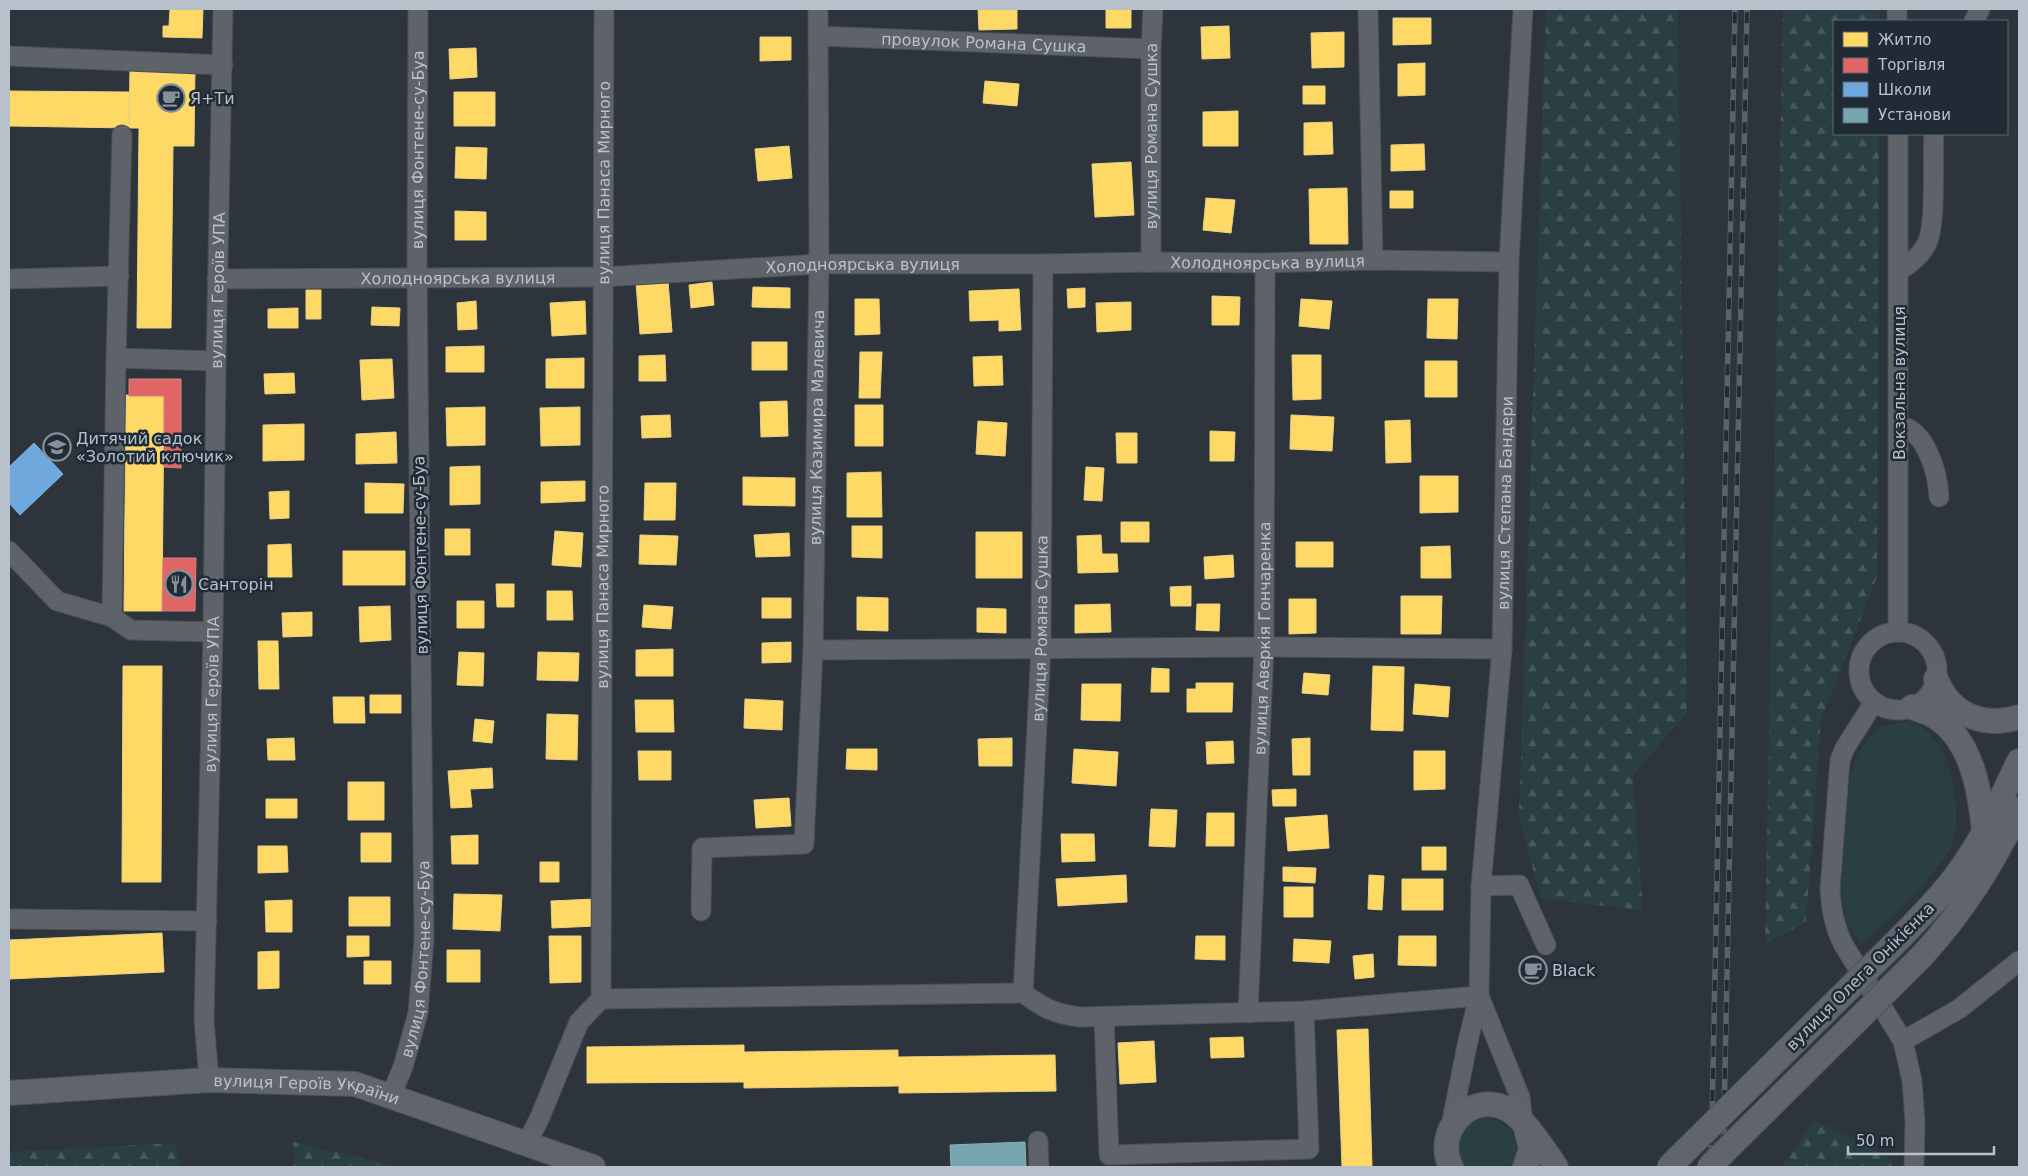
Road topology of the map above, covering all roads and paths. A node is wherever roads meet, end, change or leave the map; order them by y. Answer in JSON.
{"nodes":[{"id":1,"x":223,"y":9,"type":"edge"},
{"id":2,"x":418,"y":9,"type":"edge"},
{"id":3,"x":604,"y":9,"type":"edge"},
{"id":4,"x":818,"y":9,"type":"edge"},
{"id":5,"x":1153,"y":9,"type":"edge"},
{"id":6,"x":1368,"y":9,"type":"edge"},
{"id":7,"x":1523,"y":9,"type":"edge"},
{"id":8,"x":818,"y":36,"type":"junction"},
{"id":9,"x":1151,"y":49,"type":"junction"},
{"id":10,"x":9,"y":56,"type":"edge"},
{"id":11,"x":223,"y":65,"type":"junction"},
{"id":12,"x":122,"y":135,"type":"dead end"},
{"id":13,"x":1898,"y":135,"type":"edge"},
{"id":14,"x":1934,"y":135,"type":"edge"},
{"id":15,"x":1373,"y":260,"type":"junction"},
{"id":16,"x":1151,"y":262,"type":"junction"},
{"id":17,"x":1509,"y":262,"type":"junction"},
{"id":18,"x":1265,"y":263,"type":"junction"},
{"id":19,"x":819,"y":264,"type":"junction"},
{"id":20,"x":1043,"y":264,"type":"junction"},
{"id":21,"x":1899,"y":271,"type":"junction"},
{"id":22,"x":120,"y":276,"type":"junction"},
{"id":23,"x":602,"y":277,"type":"junction"},
{"id":24,"x":417,"y":278,"type":"junction"},
{"id":25,"x":9,"y":279,"type":"edge"},
{"id":26,"x":217,"y":279,"type":"junction"},
{"id":27,"x":116,"y":358,"type":"junction"},
{"id":28,"x":216,"y":361,"type":"junction"},
{"id":29,"x":1898,"y":426,"type":"junction"},
{"id":30,"x":1939,"y":497,"type":"dead end"},
{"id":31,"x":9,"y":551,"type":"edge"},
{"id":32,"x":112,"y":617,"type":"junction"},
{"id":33,"x":213,"y":632,"type":"junction"},
{"id":34,"x":1898,"y":632,"type":"junction"},
{"id":35,"x":1264,"y":647,"type":"junction"},
{"id":36,"x":1041,"y":648,"type":"junction"},
{"id":37,"x":1502,"y":649,"type":"junction"},
{"id":38,"x":813,"y":650,"type":"junction"},
{"id":39,"x":1936,"y":679,"type":"junction"},
{"id":40,"x":1874,"y":702,"type":"junction"},
{"id":41,"x":1912,"y":708,"type":"junction"},
{"id":42,"x":2019,"y":717,"type":"edge"},
{"id":43,"x":2019,"y":761,"type":"edge"},
{"id":44,"x":2019,"y":809,"type":"edge"},
{"id":45,"x":1984,"y":831,"type":"junction"},
{"id":46,"x":1481,"y":886,"type":"junction"},
{"id":47,"x":701,"y":911,"type":"dead end"},
{"id":48,"x":9,"y":919,"type":"edge"},
{"id":49,"x":207,"y":921,"type":"junction"},
{"id":50,"x":1546,"y":945,"type":"dead end"},
{"id":51,"x":2019,"y":961,"type":"edge"},
{"id":52,"x":1023,"y":993,"type":"junction"},
{"id":53,"x":1479,"y":996,"type":"junction"},
{"id":54,"x":601,"y":999,"type":"junction"},
{"id":55,"x":1304,"y":1012,"type":"junction"},
{"id":56,"x":1248,"y":1013,"type":"junction"},
{"id":57,"x":1104,"y":1017,"type":"junction"},
{"id":58,"x":1903,"y":1041,"type":"junction"},
{"id":59,"x":208,"y":1080,"type":"junction"},
{"id":60,"x":9,"y":1093,"type":"edge"},
{"id":61,"x":391,"y":1096,"type":"junction"},
{"id":62,"x":1525,"y":1125,"type":"junction"},
{"id":63,"x":1448,"y":1134,"type":"junction"},
{"id":64,"x":1038,"y":1140,"type":"dead end"},
{"id":65,"x":526,"y":1145,"type":"junction"},
{"id":66,"x":593,"y":1167,"type":"edge"},
{"id":67,"x":1038,"y":1167,"type":"edge"},
{"id":68,"x":1439,"y":1167,"type":"edge"},
{"id":69,"x":1451,"y":1167,"type":"edge"},
{"id":70,"x":1525,"y":1167,"type":"edge"},
{"id":71,"x":1556,"y":1167,"type":"edge"},
{"id":72,"x":1669,"y":1167,"type":"edge"},
{"id":73,"x":1709,"y":1167,"type":"edge"},
{"id":74,"x":1914,"y":1167,"type":"edge"}],
"edges":[{"from":1,"to":11,"type":"street","name":"вулиця Героїв УПА"},
{"from":2,"to":24,"type":"street","name":"вулиця Фонтене-су-Буа"},
{"from":3,"to":23,"type":"street","name":"вулиця Панаса Мирного"},
{"from":4,"to":8,"type":"street","name":"вулиця Казимира Малевича"},
{"from":5,"to":9,"type":"street","name":"вулиця Романа Сушка"},
{"from":6,"to":15,"type":"street"},
{"from":7,"to":17,"type":"street","name":"вулиця Степана Бандери"},
{"from":8,"to":9,"type":"street","name":"провулок Романа Сушка"},
{"from":8,"to":19,"type":"street","name":"вулиця Казимира Малевича"},
{"from":9,"to":16,"type":"street","name":"вулиця Романа Сушка"},
{"from":10,"to":11,"type":"street"},
{"from":11,"to":26,"type":"street","name":"вулиця Героїв УПА"},
{"from":12,"to":22,"type":"street"},
{"from":13,"to":21,"type":"street","name":"Вокзальна вулиця"},
{"from":14,"to":21,"type":"street"},
{"from":15,"to":17,"type":"street","name":"Холодноярська вулиця"},
{"from":15,"to":18,"type":"street","name":"Холодноярська вулиця"},
{"from":16,"to":18,"type":"street","name":"Холодноярська вулиця"},
{"from":16,"to":20,"type":"street","name":"Холодноярська вулиця"},
{"from":17,"to":37,"type":"street","name":"вулиця Степана Бандери"},
{"from":18,"to":35,"type":"street","name":"вулиця Аверкія Гончаренка"},
{"from":19,"to":20,"type":"street","name":"Холодноярська вулиця"},
{"from":19,"to":23,"type":"street","name":"Холодноярська вулиця"},
{"from":19,"to":38,"type":"street","name":"вулиця Казимира Малевича"},
{"from":20,"to":36,"type":"street","name":"вулиця Романа Сушка"},
{"from":21,"to":29,"type":"street","name":"Вокзальна вулиця"},
{"from":22,"to":25,"type":"street"},
{"from":22,"to":27,"type":"street"},
{"from":23,"to":24,"type":"street","name":"Холодноярська вулиця"},
{"from":23,"to":54,"type":"street","name":"вулиця Панаса Мирного"},
{"from":24,"to":26,"type":"street","name":"Холодноярська вулиця"},
{"from":24,"to":61,"type":"street","name":"вулиця Фонтене-су-Буа"},
{"from":26,"to":28,"type":"street","name":"вулиця Героїв УПА"},
{"from":27,"to":28,"type":"street"},
{"from":27,"to":32,"type":"street"},
{"from":28,"to":33,"type":"street","name":"вулиця Героїв УПА"},
{"from":29,"to":30,"type":"street"},
{"from":29,"to":34,"type":"street","name":"Вокзальна вулиця"},
{"from":31,"to":32,"type":"street"},
{"from":32,"to":33,"type":"street"},
{"from":33,"to":49,"type":"street","name":"вулиця Героїв УПА"},
{"from":34,"to":39,"type":"street"},
{"from":34,"to":40,"type":"street"},
{"from":35,"to":36,"type":"street"},
{"from":35,"to":37,"type":"street"},
{"from":35,"to":56,"type":"street","name":"вулиця Аверкія Гончаренка"},
{"from":36,"to":38,"type":"street"},
{"from":36,"to":52,"type":"street","name":"вулиця Романа Сушка"},
{"from":37,"to":46,"type":"street","name":"вулиця Степана Бандери"},
{"from":38,"to":47,"type":"street","name":"вулиця Казимира Малевича"},
{"from":39,"to":41,"type":"street"},
{"from":39,"to":42,"type":"main road"},
{"from":40,"to":41,"type":"street"},
{"from":40,"to":58,"type":"street"},
{"from":41,"to":45,"type":"main road"},
{"from":43,"to":45,"type":"main road","name":"вулиця Олега Онікієнка"},
{"from":44,"to":73,"type":"main road","name":"вулиця Олега Онікієнка","bridge":true},
{"from":45,"to":72,"type":"main road","name":"вулиця Олега Онікієнка","bridge":true},
{"from":46,"to":50,"type":"street"},
{"from":46,"to":53,"type":"street","name":"вулиця Степана Бандери"},
{"from":48,"to":49,"type":"street"},
{"from":49,"to":59,"type":"street","name":"вулиця Героїв УПА"},
{"from":51,"to":58,"type":"street"},
{"from":52,"to":54,"type":"street"},
{"from":52,"to":57,"type":"street"},
{"from":53,"to":55,"type":"street"},
{"from":53,"to":62,"type":"street","name":"вулиця Степана Бандери"},
{"from":53,"to":63,"type":"street","name":"вулиця Степана Бандери"},
{"from":54,"to":65,"type":"street"},
{"from":55,"to":56,"type":"street"},
{"from":55,"to":57,"type":"street"},
{"from":56,"to":57,"type":"street"},
{"from":58,"to":74,"type":"street"},
{"from":59,"to":60,"type":"main road","name":"вулиця Героїв України"},
{"from":59,"to":61,"type":"main road","name":"вулиця Героїв України"},
{"from":61,"to":65,"type":"main road","name":"вулиця Героїв України"},
{"from":62,"to":63,"type":"main road"},
{"from":62,"to":70,"type":"main road"},
{"from":62,"to":71,"type":"main road"},
{"from":63,"to":68,"type":"main road"},
{"from":63,"to":69,"type":"main road"},
{"from":64,"to":67,"type":"street"},
{"from":65,"to":66,"type":"main road","name":"вулиця Героїв України"}]}
